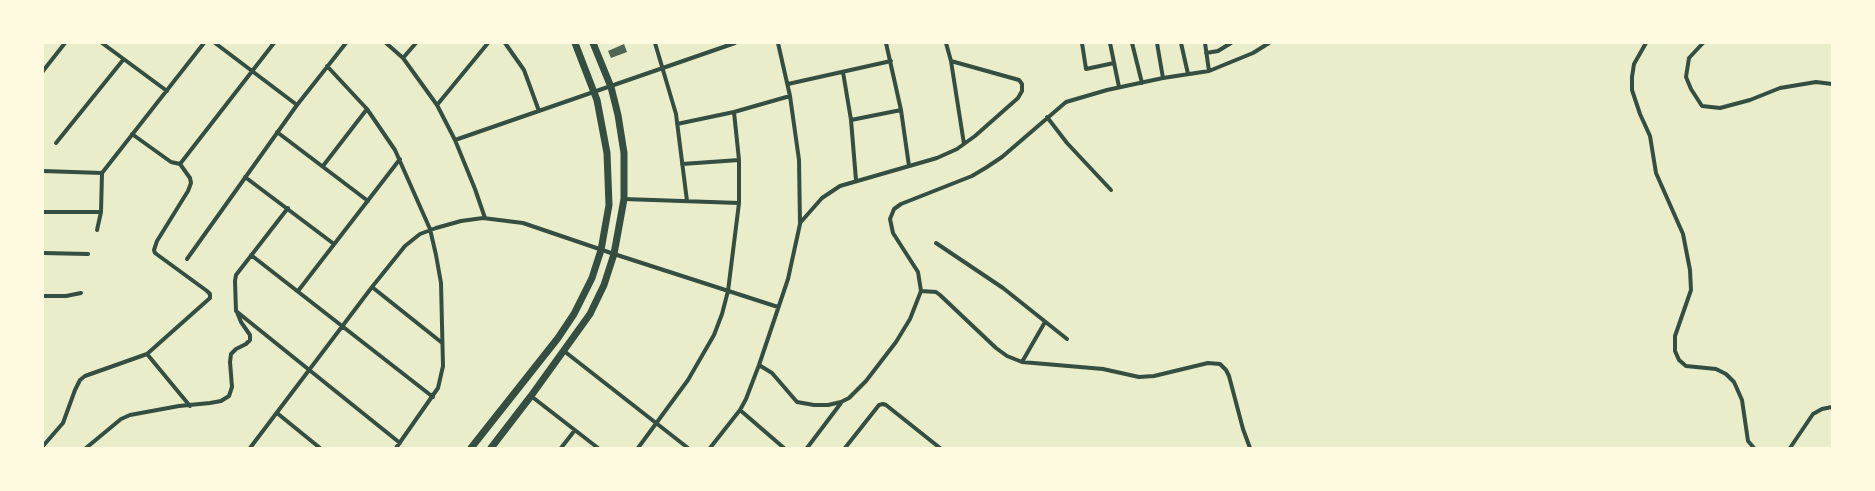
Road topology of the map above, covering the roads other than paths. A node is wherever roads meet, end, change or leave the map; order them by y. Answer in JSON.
{"nodes":[{"id":1,"x":65,"y":43,"type":"edge"},
{"id":2,"x":102,"y":43,"type":"edge"},
{"id":3,"x":204,"y":43,"type":"edge"},
{"id":4,"x":215,"y":43,"type":"edge"},
{"id":5,"x":274,"y":43,"type":"edge"},
{"id":6,"x":346,"y":43,"type":"edge"},
{"id":7,"x":386,"y":43,"type":"edge"},
{"id":8,"x":416,"y":43,"type":"edge"},
{"id":9,"x":488,"y":43,"type":"edge"},
{"id":10,"x":505,"y":43,"type":"edge"},
{"id":11,"x":575,"y":43,"type":"edge"},
{"id":12,"x":593,"y":43,"type":"edge"},
{"id":13,"x":655,"y":43,"type":"edge"},
{"id":14,"x":735,"y":43,"type":"edge"},
{"id":15,"x":778,"y":43,"type":"edge"},
{"id":16,"x":886,"y":43,"type":"edge"},
{"id":17,"x":946,"y":43,"type":"edge"},
{"id":18,"x":1082,"y":43,"type":"edge"},
{"id":19,"x":1110,"y":43,"type":"edge"},
{"id":20,"x":1132,"y":43,"type":"edge"},
{"id":21,"x":1157,"y":43,"type":"edge"},
{"id":22,"x":1181,"y":43,"type":"edge"},
{"id":23,"x":1205,"y":43,"type":"edge"},
{"id":24,"x":1231,"y":43,"type":"edge"},
{"id":25,"x":1269,"y":43,"type":"edge"},
{"id":26,"x":1646,"y":43,"type":"edge"},
{"id":27,"x":1704,"y":43,"type":"edge"},
{"id":28,"x":1206,"y":53,"type":"junction"},
{"id":29,"x":403,"y":58,"type":"junction"},
{"id":30,"x":123,"y":60,"type":"junction"},
{"id":31,"x":891,"y":61,"type":"junction"},
{"id":32,"x":951,"y":61,"type":"junction"},
{"id":33,"x":1114,"y":63,"type":"junction"},
{"id":34,"x":327,"y":66,"type":"junction"},
{"id":35,"x":663,"y":68,"type":"junction"},
{"id":36,"x":43,"y":71,"type":"edge"},
{"id":37,"x":252,"y":71,"type":"junction"},
{"id":38,"x":1209,"y":71,"type":"junction"},
{"id":39,"x":843,"y":72,"type":"junction"},
{"id":40,"x":1188,"y":74,"type":"junction"},
{"id":41,"x":1163,"y":78,"type":"junction"},
{"id":42,"x":1142,"y":82,"type":"junction"},
{"id":43,"x":788,"y":84,"type":"junction"},
{"id":44,"x":1832,"y":84,"type":"edge"},
{"id":45,"x":611,"y":87,"type":"junction"},
{"id":46,"x":1119,"y":87,"type":"junction"},
{"id":47,"x":166,"y":91,"type":"junction"},
{"id":48,"x":594,"y":92,"type":"junction"},
{"id":49,"x":790,"y":96,"type":"junction"},
{"id":50,"x":297,"y":105,"type":"junction"},
{"id":51,"x":437,"y":105,"type":"junction"},
{"id":52,"x":367,"y":108,"type":"junction"},
{"id":53,"x":901,"y":110,"type":"junction"},
{"id":54,"x":539,"y":111,"type":"junction"},
{"id":55,"x":734,"y":112,"type":"junction"},
{"id":56,"x":1047,"y":117,"type":"junction"},
{"id":57,"x":851,"y":120,"type":"junction"},
{"id":58,"x":677,"y":124,"type":"junction"},
{"id":59,"x":277,"y":132,"type":"junction"},
{"id":60,"x":132,"y":134,"type":"junction"},
{"id":61,"x":455,"y":140,"type":"junction"},
{"id":62,"x":56,"y":144,"type":"dead end"},
{"id":63,"x":964,"y":144,"type":"junction"},
{"id":64,"x":400,"y":159,"type":"junction"},
{"id":65,"x":739,"y":160,"type":"junction"},
{"id":66,"x":180,"y":164,"type":"junction"},
{"id":67,"x":682,"y":164,"type":"junction"},
{"id":68,"x":323,"y":166,"type":"junction"},
{"id":69,"x":909,"y":166,"type":"junction"},
{"id":70,"x":43,"y":171,"type":"edge"},
{"id":71,"x":102,"y":173,"type":"junction"},
{"id":72,"x":245,"y":177,"type":"junction"},
{"id":73,"x":856,"y":180,"type":"junction"},
{"id":74,"x":1111,"y":190,"type":"dead end"},
{"id":75,"x":624,"y":199,"type":"junction"},
{"id":76,"x":368,"y":201,"type":"junction"},
{"id":77,"x":687,"y":201,"type":"junction"},
{"id":78,"x":739,"y":203,"type":"junction"},
{"id":79,"x":288,"y":208,"type":"junction"},
{"id":80,"x":43,"y":212,"type":"edge"},
{"id":81,"x":101,"y":212,"type":"junction"},
{"id":82,"x":485,"y":218,"type":"junction"},
{"id":83,"x":800,"y":224,"type":"junction"},
{"id":84,"x":97,"y":230,"type":"dead end"},
{"id":85,"x":430,"y":230,"type":"junction"},
{"id":86,"x":936,"y":243,"type":"dead end"},
{"id":87,"x":334,"y":244,"type":"junction"},
{"id":88,"x":602,"y":250,"type":"junction"},
{"id":89,"x":43,"y":253,"type":"edge"},
{"id":90,"x":88,"y":254,"type":"dead end"},
{"id":91,"x":614,"y":254,"type":"junction"},
{"id":92,"x":251,"y":255,"type":"junction"},
{"id":93,"x":187,"y":259,"type":"dead end"},
{"id":94,"x":372,"y":287,"type":"junction"},
{"id":95,"x":920,"y":290,"type":"junction"},
{"id":96,"x":298,"y":291,"type":"junction"},
{"id":97,"x":728,"y":291,"type":"junction"},
{"id":98,"x":81,"y":293,"type":"dead end"},
{"id":99,"x":43,"y":296,"type":"edge"},
{"id":100,"x":778,"y":307,"type":"junction"},
{"id":101,"x":236,"y":311,"type":"junction"},
{"id":102,"x":1045,"y":322,"type":"junction"},
{"id":103,"x":343,"y":326,"type":"junction"},
{"id":104,"x":1067,"y":339,"type":"dead end"},
{"id":105,"x":441,"y":342,"type":"junction"},
{"id":106,"x":564,"y":351,"type":"junction"},
{"id":107,"x":147,"y":354,"type":"junction"},
{"id":108,"x":1022,"y":362,"type":"junction"},
{"id":109,"x":759,"y":365,"type":"junction"},
{"id":110,"x":310,"y":370,"type":"junction"},
{"id":111,"x":531,"y":396,"type":"junction"},
{"id":112,"x":433,"y":397,"type":"junction"},
{"id":113,"x":841,"y":402,"type":"junction"},
{"id":114,"x":190,"y":406,"type":"junction"},
{"id":115,"x":1832,"y":407,"type":"edge"},
{"id":116,"x":740,"y":410,"type":"junction"},
{"id":117,"x":277,"y":413,"type":"junction"},
{"id":118,"x":657,"y":422,"type":"junction"},
{"id":119,"x":575,"y":430,"type":"junction"},
{"id":120,"x":400,"y":443,"type":"junction"},
{"id":121,"x":43,"y":446,"type":"edge"},
{"id":122,"x":86,"y":448,"type":"edge"},
{"id":123,"x":250,"y":448,"type":"edge"},
{"id":124,"x":320,"y":448,"type":"edge"},
{"id":125,"x":396,"y":448,"type":"edge"},
{"id":126,"x":471,"y":448,"type":"edge"},
{"id":127,"x":491,"y":448,"type":"edge"},
{"id":128,"x":561,"y":448,"type":"edge"},
{"id":129,"x":598,"y":448,"type":"edge"},
{"id":130,"x":638,"y":448,"type":"edge"},
{"id":131,"x":688,"y":448,"type":"edge"},
{"id":132,"x":710,"y":448,"type":"edge"},
{"id":133,"x":784,"y":448,"type":"edge"},
{"id":134,"x":808,"y":448,"type":"edge"},
{"id":135,"x":845,"y":448,"type":"edge"},
{"id":136,"x":940,"y":448,"type":"edge"},
{"id":137,"x":1250,"y":448,"type":"edge"},
{"id":138,"x":1754,"y":448,"type":"edge"},
{"id":139,"x":1790,"y":448,"type":"edge"}],
"edges":[{"from":1,"to":36,"type":"street"},
{"from":2,"to":30,"type":"street"},
{"from":3,"to":47,"type":"street"},
{"from":4,"to":37,"type":"street"},
{"from":5,"to":37,"type":"street"},
{"from":6,"to":34,"type":"street"},
{"from":7,"to":29,"type":"street"},
{"from":8,"to":29,"type":"street"},
{"from":9,"to":51,"type":"street"},
{"from":10,"to":54,"type":"street"},
{"from":11,"to":48,"type":"main road"},
{"from":12,"to":45,"type":"main road"},
{"from":13,"to":35,"type":"street"},
{"from":14,"to":35,"type":"street"},
{"from":15,"to":43,"type":"street"},
{"from":16,"to":31,"type":"street"},
{"from":17,"to":32,"type":"street"},
{"from":18,"to":33,"type":"street"},
{"from":19,"to":33,"type":"street"},
{"from":20,"to":42,"type":"street"},
{"from":21,"to":41,"type":"street"},
{"from":22,"to":40,"type":"street"},
{"from":23,"to":28,"type":"street"},
{"from":24,"to":28,"type":"street"},
{"from":25,"to":38,"type":"street"},
{"from":26,"to":138,"type":"street"},
{"from":27,"to":44,"type":"street"},
{"from":28,"to":38,"type":"street"},
{"from":29,"to":51,"type":"street"},
{"from":30,"to":47,"type":"street"},
{"from":30,"to":62,"type":"street"},
{"from":31,"to":39,"type":"street"},
{"from":31,"to":53,"type":"street"},
{"from":32,"to":63,"type":"street"},
{"from":32,"to":63,"type":"street"},
{"from":33,"to":46,"type":"street"},
{"from":34,"to":50,"type":"street"},
{"from":34,"to":52,"type":"street"},
{"from":35,"to":45,"type":"street"},
{"from":35,"to":58,"type":"street"},
{"from":37,"to":50,"type":"street"},
{"from":37,"to":66,"type":"street"},
{"from":38,"to":40,"type":"street"},
{"from":39,"to":43,"type":"street"},
{"from":39,"to":57,"type":"street"},
{"from":40,"to":41,"type":"street"},
{"from":41,"to":42,"type":"street"},
{"from":42,"to":46,"type":"street"},
{"from":43,"to":49,"type":"street"},
{"from":45,"to":48,"type":"street"},
{"from":45,"to":75,"type":"main road"},
{"from":46,"to":56,"type":"street"},
{"from":47,"to":60,"type":"street"},
{"from":48,"to":54,"type":"street"},
{"from":48,"to":88,"type":"main road"},
{"from":49,"to":55,"type":"street"},
{"from":49,"to":83,"type":"street"},
{"from":50,"to":59,"type":"street"},
{"from":51,"to":61,"type":"street"},
{"from":52,"to":64,"type":"street"},
{"from":52,"to":68,"type":"street"},
{"from":53,"to":57,"type":"street"},
{"from":53,"to":69,"type":"street"},
{"from":54,"to":61,"type":"street"},
{"from":55,"to":58,"type":"street"},
{"from":55,"to":65,"type":"street"},
{"from":56,"to":74,"type":"street"},
{"from":56,"to":95,"type":"street"},
{"from":57,"to":73,"type":"street"},
{"from":58,"to":67,"type":"street"},
{"from":59,"to":68,"type":"street"},
{"from":59,"to":72,"type":"street"},
{"from":60,"to":66,"type":"street"},
{"from":60,"to":71,"type":"street"},
{"from":61,"to":82,"type":"street"},
{"from":63,"to":69,"type":"street"},
{"from":64,"to":76,"type":"street"},
{"from":64,"to":85,"type":"street"},
{"from":65,"to":67,"type":"street"},
{"from":65,"to":78,"type":"street"},
{"from":66,"to":107,"type":"street"},
{"from":67,"to":77,"type":"street"},
{"from":68,"to":76,"type":"street"},
{"from":69,"to":73,"type":"street"},
{"from":70,"to":71,"type":"street"},
{"from":71,"to":81,"type":"street"},
{"from":72,"to":79,"type":"street"},
{"from":72,"to":93,"type":"street"},
{"from":73,"to":83,"type":"street"},
{"from":75,"to":77,"type":"street"},
{"from":75,"to":91,"type":"main road"},
{"from":76,"to":87,"type":"street"},
{"from":77,"to":78,"type":"street"},
{"from":78,"to":97,"type":"street"},
{"from":79,"to":87,"type":"street"},
{"from":79,"to":92,"type":"street"},
{"from":80,"to":81,"type":"street"},
{"from":81,"to":84,"type":"street"},
{"from":82,"to":85,"type":"street"},
{"from":82,"to":88,"type":"street"},
{"from":83,"to":100,"type":"street"},
{"from":85,"to":94,"type":"street"},
{"from":85,"to":105,"type":"street"},
{"from":86,"to":102,"type":"street"},
{"from":87,"to":96,"type":"street"},
{"from":88,"to":91,"type":"street"},
{"from":88,"to":126,"type":"main road"},
{"from":89,"to":90,"type":"street"},
{"from":91,"to":97,"type":"street"},
{"from":91,"to":106,"type":"main road"},
{"from":92,"to":96,"type":"street"},
{"from":92,"to":101,"type":"street"},
{"from":94,"to":103,"type":"street"},
{"from":94,"to":105,"type":"street"},
{"from":95,"to":108,"type":"street"},
{"from":95,"to":113,"type":"street"},
{"from":96,"to":103,"type":"street"},
{"from":97,"to":100,"type":"street"},
{"from":97,"to":118,"type":"street"},
{"from":98,"to":99,"type":"street"},
{"from":100,"to":109,"type":"street"},
{"from":101,"to":110,"type":"street"},
{"from":101,"to":114,"type":"street"},
{"from":102,"to":104,"type":"street"},
{"from":102,"to":108,"type":"street"},
{"from":103,"to":110,"type":"street"},
{"from":103,"to":112,"type":"street"},
{"from":105,"to":112,"type":"street"},
{"from":106,"to":111,"type":"main road"},
{"from":106,"to":118,"type":"street"},
{"from":107,"to":114,"type":"street"},
{"from":107,"to":121,"type":"street"},
{"from":108,"to":137,"type":"street"},
{"from":109,"to":113,"type":"street"},
{"from":109,"to":116,"type":"street"},
{"from":110,"to":117,"type":"street"},
{"from":110,"to":120,"type":"street"},
{"from":111,"to":119,"type":"street"},
{"from":111,"to":127,"type":"main road"},
{"from":112,"to":120,"type":"street"},
{"from":113,"to":134,"type":"street"},
{"from":114,"to":122,"type":"street"},
{"from":115,"to":139,"type":"street"},
{"from":116,"to":132,"type":"street"},
{"from":116,"to":133,"type":"street"},
{"from":117,"to":123,"type":"street"},
{"from":117,"to":124,"type":"street"},
{"from":118,"to":130,"type":"street"},
{"from":118,"to":131,"type":"street"},
{"from":119,"to":128,"type":"street"},
{"from":119,"to":129,"type":"street"},
{"from":120,"to":125,"type":"street"},
{"from":135,"to":136,"type":"street"}]}
